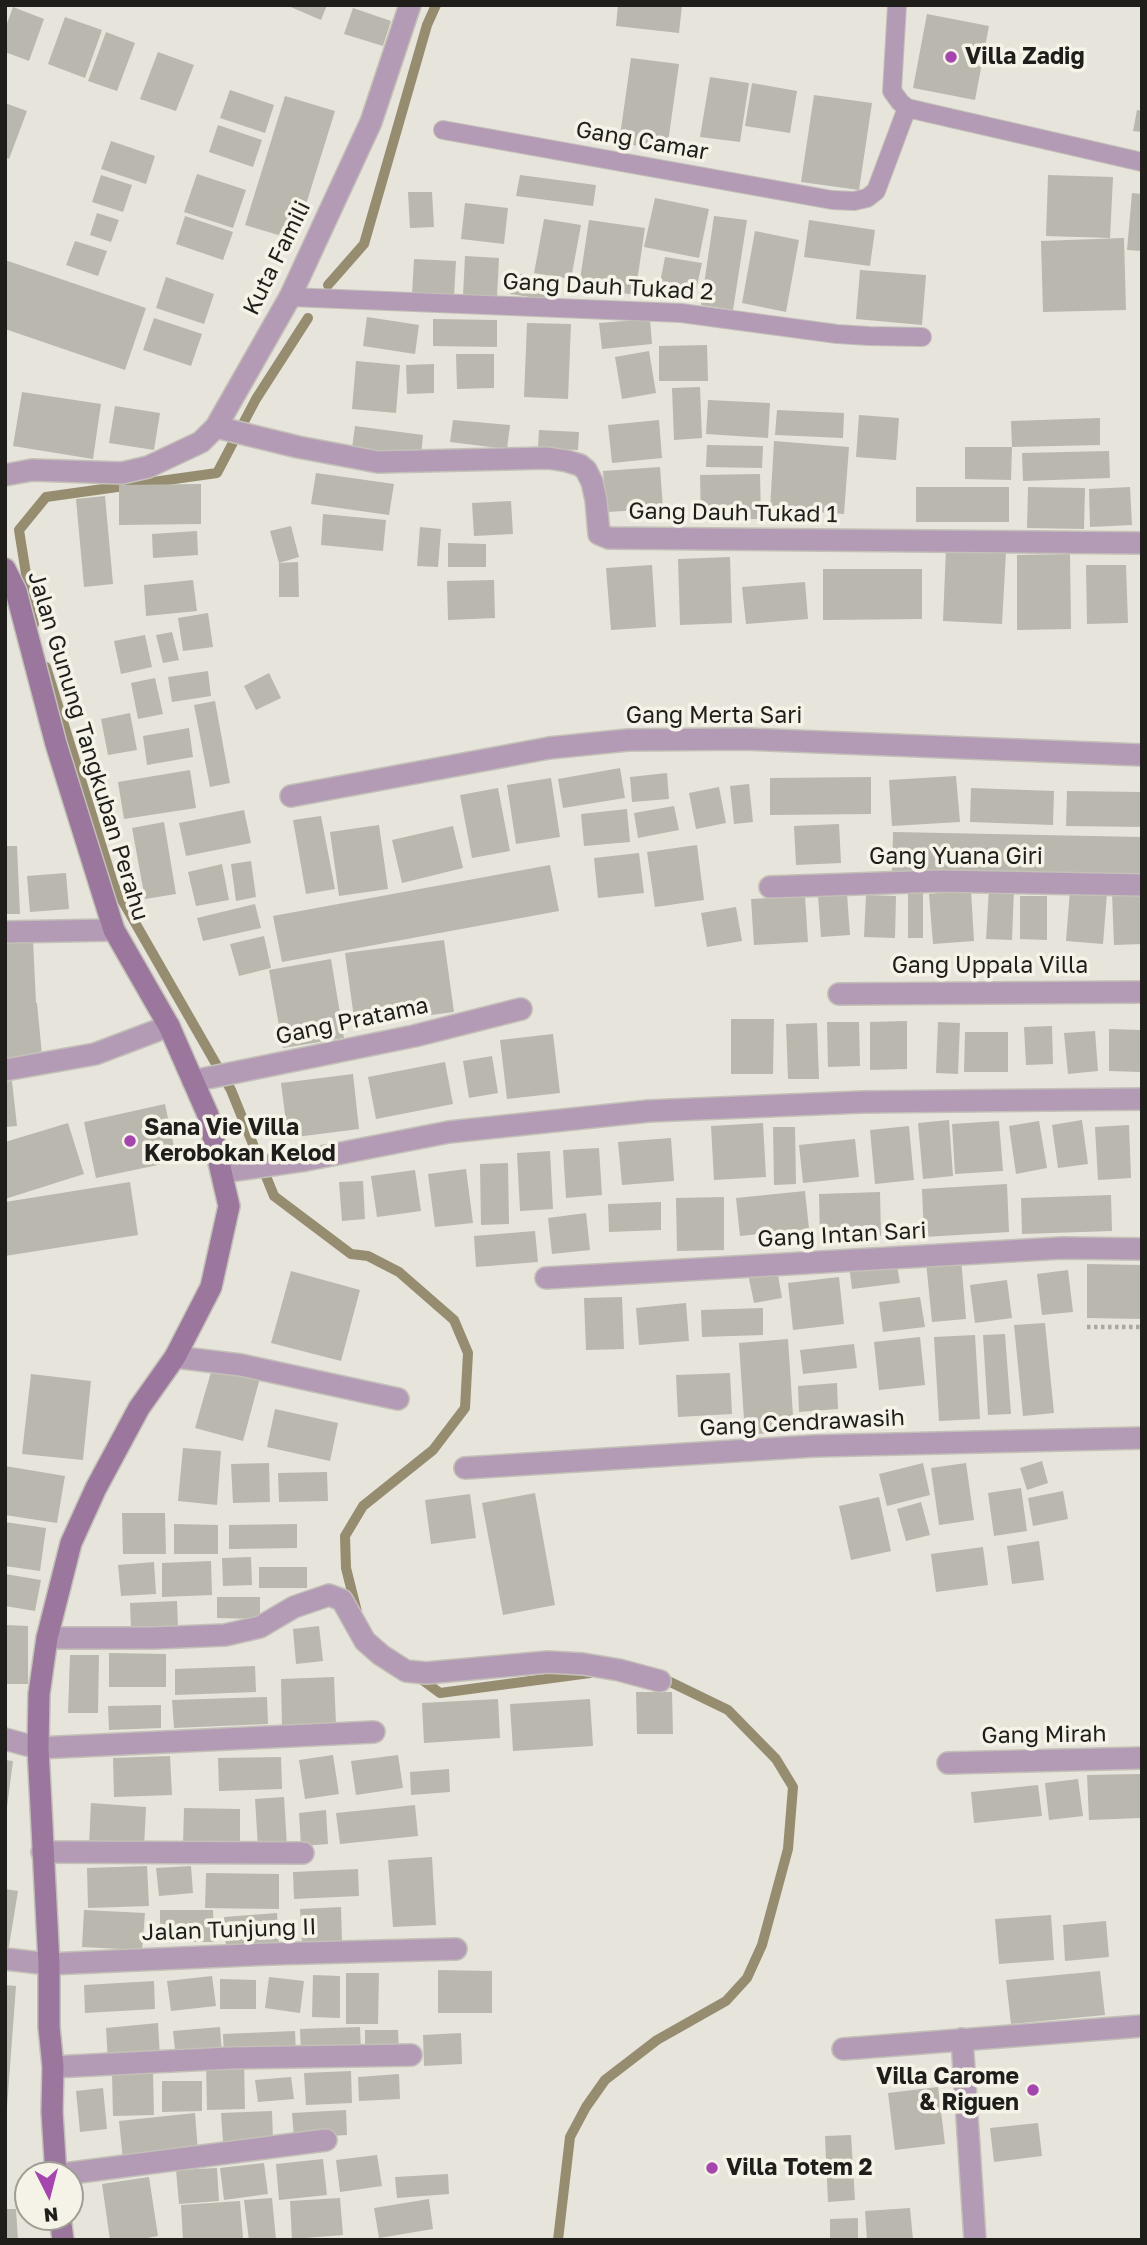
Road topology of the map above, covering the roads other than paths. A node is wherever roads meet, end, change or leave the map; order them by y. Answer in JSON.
{"nodes":[{"id":1,"x":410,"y":5,"type":"edge"},
{"id":2,"x":897,"y":5,"type":"edge"},
{"id":3,"x":907,"y":108,"type":"junction"},
{"id":4,"x":443,"y":130,"type":"dead end"},
{"id":5,"x":1142,"y":162,"type":"edge"},
{"id":6,"x":290,"y":297,"type":"junction"},
{"id":7,"x":922,"y":337,"type":"dead end"},
{"id":8,"x":216,"y":427,"type":"junction"},
{"id":9,"x":5,"y":475,"type":"edge"},
{"id":10,"x":1142,"y":543,"type":"edge"},
{"id":11,"x":5,"y":569,"type":"edge"},
{"id":12,"x":1142,"y":755,"type":"edge"},
{"id":13,"x":290,"y":796,"type":"dead end"},
{"id":14,"x":1142,"y":885,"type":"edge"},
{"id":15,"x":769,"y":887,"type":"dead end"},
{"id":16,"x":114,"y":930,"type":"junction"},
{"id":17,"x":5,"y":932,"type":"edge"},
{"id":18,"x":1142,"y":992,"type":"edge"},
{"id":19,"x":839,"y":994,"type":"dead end"},
{"id":20,"x":521,"y":1009,"type":"dead end"},
{"id":21,"x":169,"y":1026,"type":"junction"},
{"id":22,"x":5,"y":1070,"type":"edge"},
{"id":23,"x":193,"y":1081,"type":"junction"},
{"id":24,"x":1142,"y":1099,"type":"edge"},
{"id":25,"x":222,"y":1172,"type":"junction"},
{"id":26,"x":1142,"y":1248,"type":"edge"},
{"id":27,"x":546,"y":1278,"type":"dead end"},
{"id":28,"x":174,"y":1357,"type":"junction"},
{"id":29,"x":398,"y":1399,"type":"dead end"},
{"id":30,"x":1142,"y":1438,"type":"edge"},
{"id":31,"x":465,"y":1468,"type":"dead end"},
{"id":32,"x":47,"y":1638,"type":"junction"},
{"id":33,"x":660,"y":1681,"type":"dead end"},
{"id":34,"x":374,"y":1732,"type":"dead end"},
{"id":35,"x":5,"y":1739,"type":"edge"},
{"id":36,"x":38,"y":1748,"type":"junction"},
{"id":37,"x":1142,"y":1758,"type":"edge"},
{"id":38,"x":948,"y":1763,"type":"dead end"},
{"id":39,"x":43,"y":1852,"type":"junction"},
{"id":40,"x":303,"y":1853,"type":"dead end"},
{"id":41,"x":456,"y":1949,"type":"dead end"},
{"id":42,"x":5,"y":1959,"type":"edge"},
{"id":43,"x":49,"y":1964,"type":"junction"},
{"id":44,"x":1142,"y":2026,"type":"edge"},
{"id":45,"x":962,"y":2039,"type":"junction"},
{"id":46,"x":843,"y":2049,"type":"dead end"},
{"id":47,"x":411,"y":2055,"type":"dead end"},
{"id":48,"x":53,"y":2067,"type":"junction"},
{"id":49,"x":326,"y":2140,"type":"dead end"},
{"id":50,"x":55,"y":2161,"type":"edge"},
{"id":51,"x":84,"y":2171,"type":"edge"},
{"id":52,"x":975,"y":2240,"type":"edge"}],
"edges":[{"from":1,"to":6,"type":"street","name":"Kuta Famili"},
{"from":2,"to":3,"type":"lane"},
{"from":3,"to":4,"type":"lane","name":"Gang Camar"},
{"from":3,"to":5,"type":"lane"},
{"from":6,"to":7,"type":"lane","name":"Gang Dauh Tukad 2"},
{"from":6,"to":8,"type":"street","name":"Kuta Famili"},
{"from":8,"to":9,"type":"street","name":"Kuta Famili"},
{"from":8,"to":10,"type":"street","name":"Gang Dauh Tukad 1"},
{"from":11,"to":16,"type":"street","name":"Jalan Gunung Tangkuban Perahu"},
{"from":12,"to":13,"type":"street","name":"Gang Merta Sari"},
{"from":14,"to":15,"type":"street","name":"Gang Yuana Giri"},
{"from":16,"to":17,"type":"street"},
{"from":16,"to":21,"type":"street","name":"Jalan Gunung Tangkuban Perahu"},
{"from":18,"to":19,"type":"street","name":"Gang Uppala Villa"},
{"from":20,"to":23,"type":"street","name":"Gang Pratama"},
{"from":21,"to":22,"type":"street"},
{"from":21,"to":23,"type":"street","name":"Jalan Gunung Tangkuban Perahu"},
{"from":23,"to":25,"type":"street","name":"Jalan Gunung Tangkuban Perahu"},
{"from":24,"to":25,"type":"street"},
{"from":25,"to":28,"type":"street","name":"Jalan Gunung Tangkuban Perahu"},
{"from":26,"to":27,"type":"street","name":"Gang Intan Sari"},
{"from":28,"to":29,"type":"street"},
{"from":28,"to":32,"type":"street","name":"Jalan Gunung Tangkuban Perahu"},
{"from":30,"to":31,"type":"street","name":"Gang Cendrawasih"},
{"from":32,"to":33,"type":"street"},
{"from":32,"to":36,"type":"street","name":"Jalan Gunung Tangkuban Perahu"},
{"from":34,"to":36,"type":"street"},
{"from":35,"to":36,"type":"street"},
{"from":36,"to":39,"type":"street","name":"Jalan Gunung Tangkuban Perahu"},
{"from":37,"to":38,"type":"street","name":"Gang Mirah"},
{"from":39,"to":40,"type":"street"},
{"from":39,"to":43,"type":"street","name":"Jalan Gunung Tangkuban Perahu"},
{"from":41,"to":43,"type":"street","name":"Jalan Tunjung II"},
{"from":42,"to":43,"type":"street","name":"Jalan Tunjung II"},
{"from":43,"to":48,"type":"street","name":"Jalan Gunung Tangkuban Perahu"},
{"from":44,"to":45,"type":"street"},
{"from":45,"to":46,"type":"street"},
{"from":45,"to":52,"type":"street"},
{"from":47,"to":48,"type":"street"},
{"from":48,"to":50,"type":"street","name":"Jalan Gunung Tangkuban Perahu"},
{"from":49,"to":51,"type":"street"}]}
